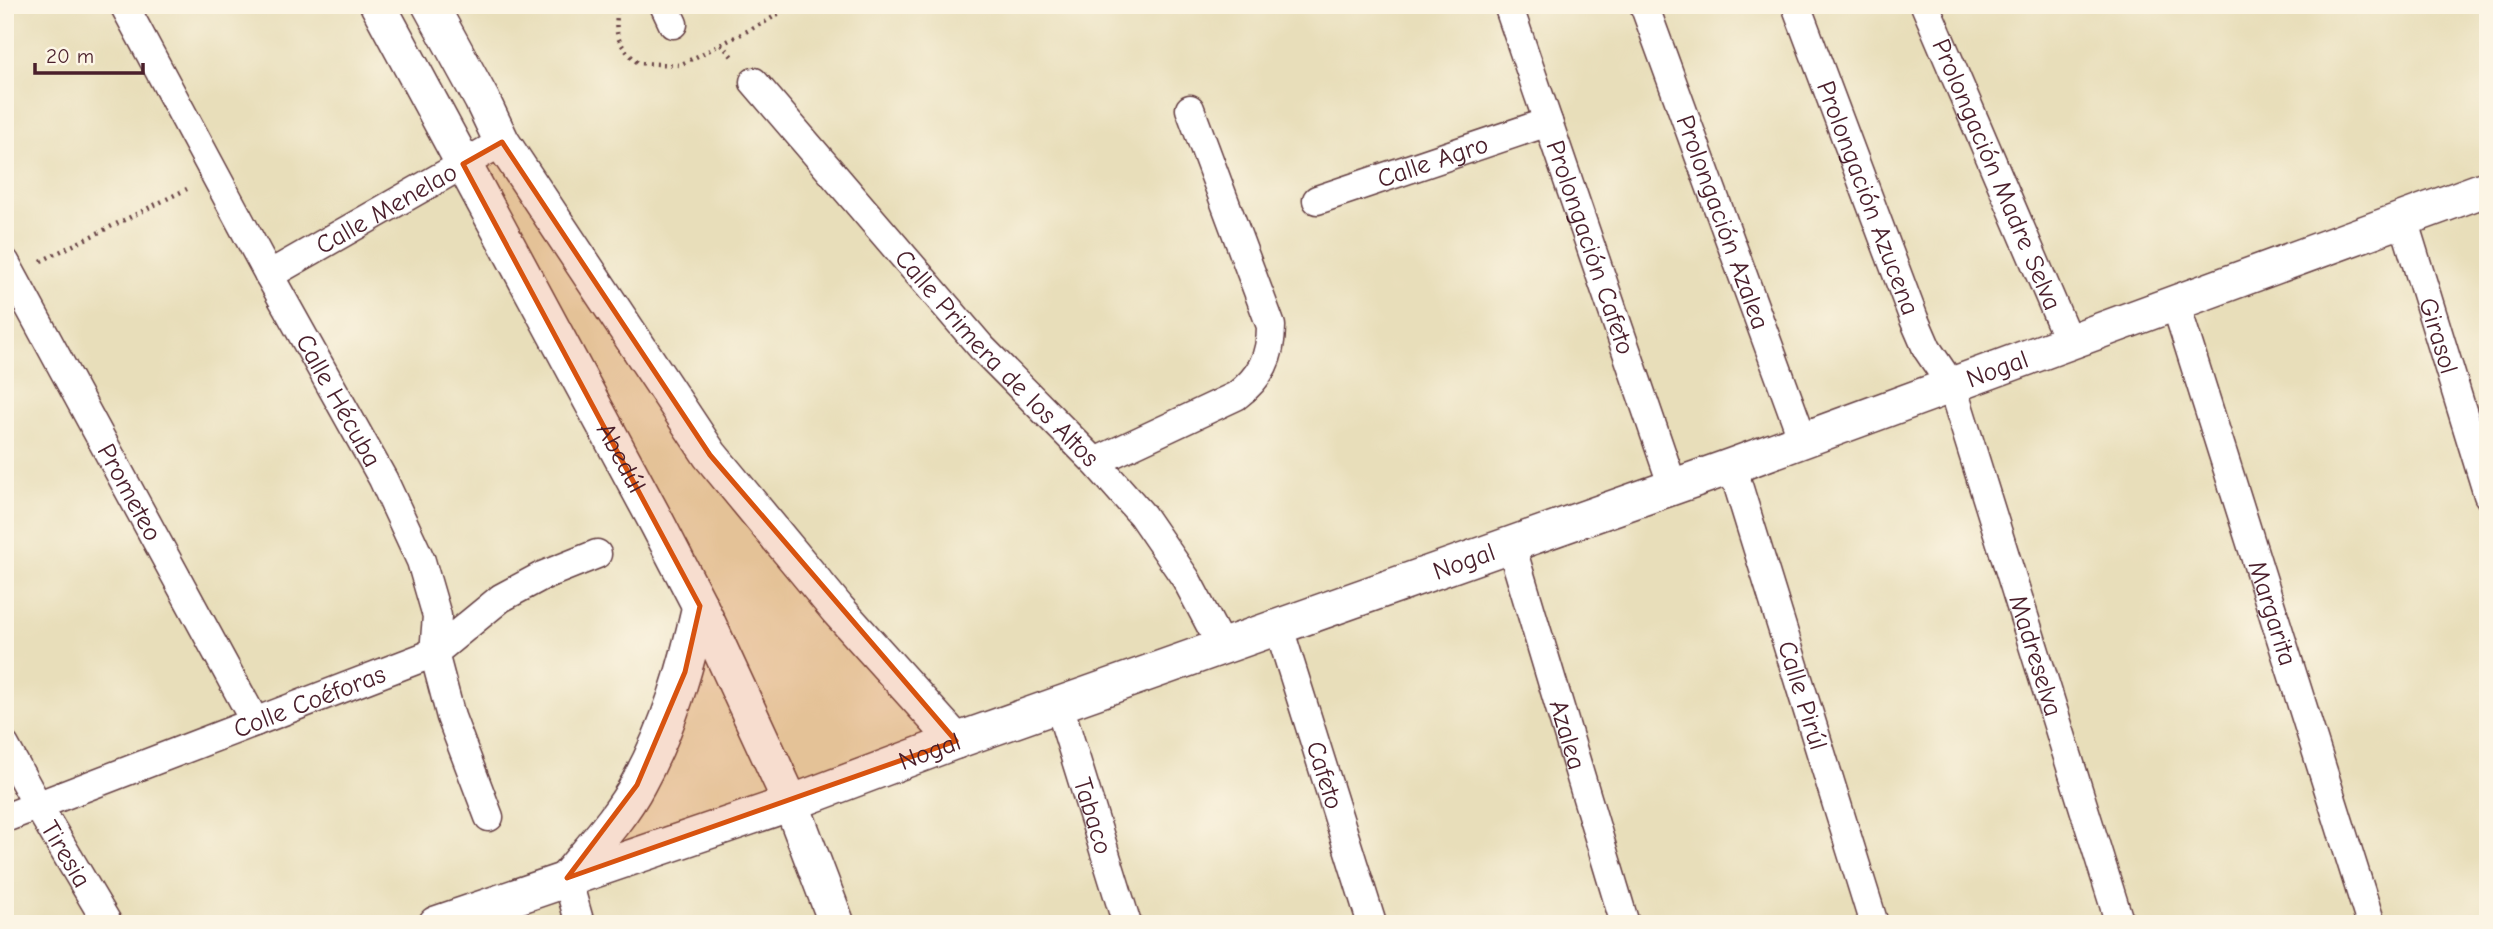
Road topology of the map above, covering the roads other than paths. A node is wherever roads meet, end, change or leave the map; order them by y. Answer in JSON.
{"nodes":[{"id":1,"x":124,"y":5,"type":"edge"},
{"id":2,"x":377,"y":5,"type":"edge"},
{"id":3,"x":430,"y":5,"type":"edge"},
{"id":4,"x":1508,"y":5,"type":"edge"},
{"id":5,"x":1644,"y":5,"type":"edge"},
{"id":6,"x":1796,"y":5,"type":"edge"},
{"id":7,"x":1925,"y":5,"type":"edge"},
{"id":8,"x":754,"y":82,"type":"dead end"},
{"id":9,"x":1190,"y":109,"type":"dead end"},
{"id":10,"x":1548,"y":122,"type":"junction"},
{"id":11,"x":502,"y":142,"type":"junction"},
{"id":12,"x":463,"y":164,"type":"junction"},
{"id":13,"x":2488,"y":188,"type":"edge"},
{"id":14,"x":1317,"y":200,"type":"dead end"},
{"id":15,"x":2403,"y":219,"type":"junction"},
{"id":16,"x":9,"y":268,"type":"edge"},
{"id":17,"x":269,"y":275,"type":"junction"},
{"id":18,"x":2175,"y":302,"type":"junction"},
{"id":19,"x":2069,"y":342,"type":"junction"},
{"id":20,"x":1952,"y":386,"type":"junction"},
{"id":21,"x":1803,"y":440,"type":"junction"},
{"id":22,"x":1096,"y":462,"type":"junction"},
{"id":23,"x":1732,"y":466,"type":"junction"},
{"id":24,"x":1673,"y":487,"type":"junction"},
{"id":25,"x":2488,"y":495,"type":"edge"},
{"id":26,"x":1511,"y":545,"type":"junction"},
{"id":27,"x":597,"y":554,"type":"dead end"},
{"id":28,"x":700,"y":606,"type":"junction"},
{"id":29,"x":1279,"y":628,"type":"junction"},
{"id":30,"x":1222,"y":647,"type":"junction"},
{"id":31,"x":434,"y":653,"type":"junction"},
{"id":32,"x":1059,"y":705,"type":"junction"},
{"id":33,"x":255,"y":722,"type":"junction"},
{"id":34,"x":956,"y":741,"type":"junction"},
{"id":35,"x":5,"y":746,"type":"edge"},
{"id":36,"x":791,"y":803,"type":"junction"},
{"id":37,"x":38,"y":806,"type":"junction"},
{"id":38,"x":489,"y":817,"type":"dead end"},
{"id":39,"x":5,"y":818,"type":"edge"},
{"id":40,"x":566,"y":878,"type":"junction"},
{"id":41,"x":108,"y":924,"type":"edge"},
{"id":42,"x":436,"y":924,"type":"edge"},
{"id":43,"x":580,"y":924,"type":"edge"},
{"id":44,"x":838,"y":924,"type":"edge"},
{"id":45,"x":1127,"y":924,"type":"edge"},
{"id":46,"x":1372,"y":924,"type":"edge"},
{"id":47,"x":1625,"y":924,"type":"edge"},
{"id":48,"x":1874,"y":924,"type":"edge"},
{"id":49,"x":2120,"y":924,"type":"edge"},
{"id":50,"x":2371,"y":924,"type":"edge"}],
"edges":[{"from":1,"to":17,"type":"street","name":"Calle Hécuba"},
{"from":2,"to":12,"type":"street","name":"Abedúl"},
{"from":3,"to":11,"type":"street"},
{"from":4,"to":10,"type":"street","name":"Prolongación Cafeto"},
{"from":5,"to":21,"type":"street","name":"Prolongación Azalea"},
{"from":6,"to":20,"type":"street","name":"Prolongación Azucena"},
{"from":7,"to":19,"type":"street","name":"Prolongación Madre Selva"},
{"from":8,"to":22,"type":"street","name":"Calle Primera de los Altos"},
{"from":9,"to":22,"type":"street"},
{"from":10,"to":14,"type":"street","name":"Calle Agro"},
{"from":10,"to":24,"type":"street","name":"Prolongación Cafeto"},
{"from":11,"to":12,"type":"street","name":"Calle Menelao"},
{"from":11,"to":34,"type":"street"},
{"from":12,"to":17,"type":"street","name":"Calle Menelao"},
{"from":12,"to":28,"type":"street","name":"Abedúl"},
{"from":13,"to":15,"type":"street","name":"Nogal"},
{"from":15,"to":18,"type":"street","name":"Nogal"},
{"from":15,"to":25,"type":"street","name":"Girasol"},
{"from":16,"to":33,"type":"street","name":"Prometeo"},
{"from":17,"to":31,"type":"street","name":"Calle Hécuba"},
{"from":18,"to":19,"type":"street","name":"Nogal"},
{"from":18,"to":50,"type":"street","name":"Margarita"},
{"from":19,"to":20,"type":"street","name":"Nogal"},
{"from":20,"to":21,"type":"street","name":"Nogal"},
{"from":20,"to":49,"type":"street","name":"Madreselva"},
{"from":21,"to":23,"type":"street","name":"Nogal"},
{"from":22,"to":30,"type":"street","name":"Calle Primera de los Altos"},
{"from":23,"to":24,"type":"street","name":"Nogal"},
{"from":23,"to":48,"type":"street","name":"Calle Pirúl"},
{"from":24,"to":26,"type":"street","name":"Nogal"},
{"from":26,"to":29,"type":"street","name":"Nogal"},
{"from":26,"to":47,"type":"street","name":"Azalea"},
{"from":27,"to":31,"type":"street","name":"Colle Coéforas"},
{"from":28,"to":36,"type":"street","name":"Abedúl"},
{"from":28,"to":40,"type":"street"},
{"from":29,"to":30,"type":"street","name":"Nogal"},
{"from":29,"to":46,"type":"street","name":"Cafeto"},
{"from":30,"to":32,"type":"street","name":"Nogal"},
{"from":31,"to":33,"type":"street","name":"Colle Coéforas"},
{"from":31,"to":38,"type":"street","name":"Calle Hécuba"},
{"from":32,"to":34,"type":"street","name":"Nogal"},
{"from":32,"to":45,"type":"street","name":"Tabaco"},
{"from":33,"to":37,"type":"street","name":"Colle Coéforas"},
{"from":34,"to":36,"type":"street","name":"Nogal"},
{"from":35,"to":37,"type":"street","name":"Tiresia"},
{"from":36,"to":40,"type":"street","name":"Nogal"},
{"from":36,"to":44,"type":"street","name":"Abedúl"},
{"from":37,"to":39,"type":"street","name":"Colle Coéforas"},
{"from":37,"to":41,"type":"street","name":"Tiresia"},
{"from":40,"to":42,"type":"street","name":"Nogal"},
{"from":40,"to":43,"type":"street"}]}
